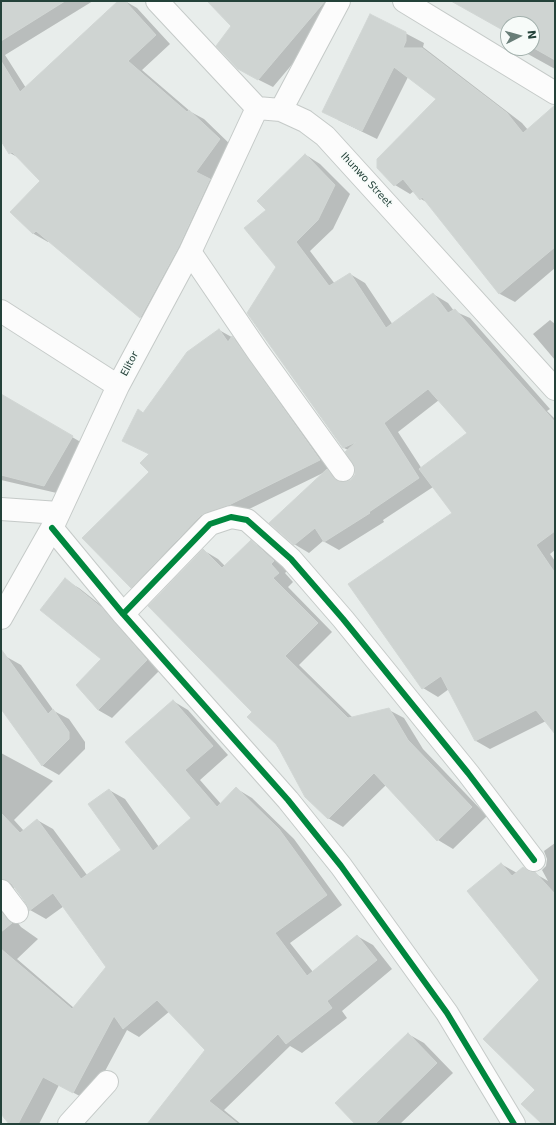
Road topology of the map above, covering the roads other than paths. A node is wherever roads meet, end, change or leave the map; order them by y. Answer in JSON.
{"nodes":[{"id":1,"x":157,"y":1,"type":"edge"},
{"id":2,"x":338,"y":1,"type":"edge"},
{"id":3,"x":404,"y":1,"type":"edge"},
{"id":4,"x":555,"y":93,"type":"edge"},
{"id":5,"x":257,"y":108,"type":"junction"},
{"id":6,"x":282,"y":110,"type":"junction"},
{"id":7,"x":190,"y":252,"type":"junction"},
{"id":8,"x":1,"y":311,"type":"edge"},
{"id":9,"x":118,"y":386,"type":"junction"},
{"id":10,"x":555,"y":389,"type":"edge"},
{"id":11,"x":343,"y":470,"type":"dead end"},
{"id":12,"x":1,"y":509,"type":"edge"},
{"id":13,"x":56,"y":521,"type":"junction"},
{"id":14,"x":123,"y":614,"type":"junction"},
{"id":15,"x":1,"y":618,"type":"edge"},
{"id":16,"x":534,"y":860,"type":"dead end"},
{"id":17,"x":1,"y":892,"type":"edge"},
{"id":18,"x":17,"y":912,"type":"dead end"},
{"id":19,"x":108,"y":1082,"type":"dead end"},
{"id":20,"x":69,"y":1124,"type":"edge"},
{"id":21,"x":514,"y":1124,"type":"edge"}],
"edges":[{"from":1,"to":5,"type":"street"},
{"from":2,"to":6,"type":"street"},
{"from":3,"to":4,"type":"street"},
{"from":5,"to":6,"type":"street","name":"Ihunwo Street"},
{"from":5,"to":7,"type":"street","name":"Elitor"},
{"from":6,"to":10,"type":"street","name":"Ihunwo Street"},
{"from":7,"to":9,"type":"street","name":"Elitor"},
{"from":7,"to":11,"type":"street"},
{"from":8,"to":9,"type":"street"},
{"from":9,"to":13,"type":"street","name":"Elitor"},
{"from":12,"to":13,"type":"street"},
{"from":13,"to":14,"type":"street"},
{"from":13,"to":15,"type":"street","name":"Elitor"},
{"from":14,"to":16,"type":"street"},
{"from":14,"to":21,"type":"street"},
{"from":17,"to":18,"type":"street"},
{"from":19,"to":20,"type":"street"}]}
